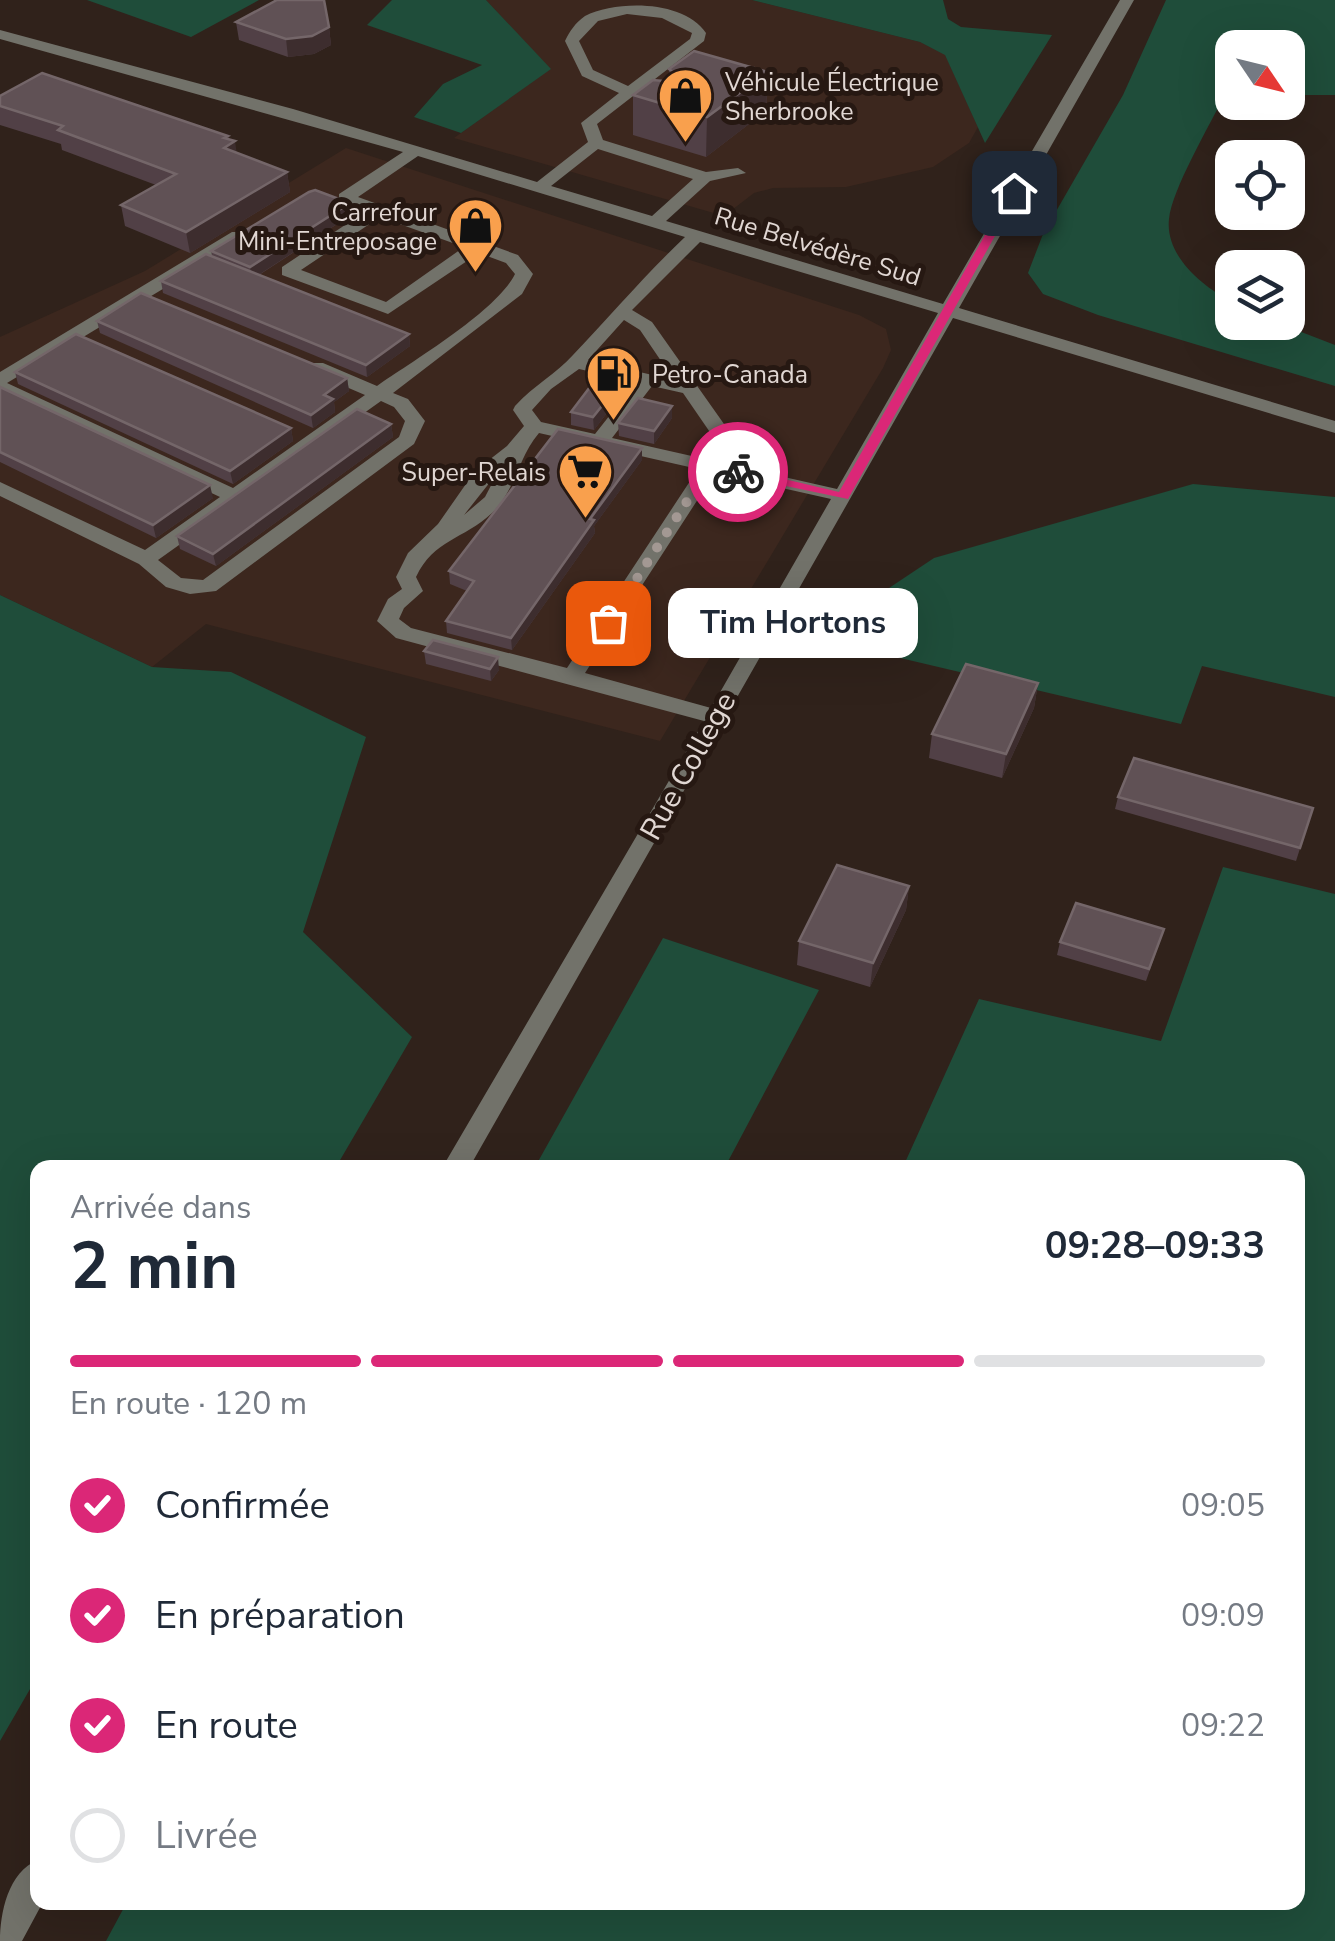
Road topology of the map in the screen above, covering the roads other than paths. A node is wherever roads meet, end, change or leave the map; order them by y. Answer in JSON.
{"nodes":[{"id":1,"x":1127,"y":0,"type":"edge"},
{"id":2,"x":0,"y":18,"type":"edge"},
{"id":3,"x":0,"y":34,"type":"edge"},
{"id":4,"x":628,"y":99,"type":"junction"},
{"id":5,"x":287,"y":112,"type":"junction"},
{"id":6,"x":596,"y":143,"type":"junction"},
{"id":7,"x":415,"y":151,"type":"junction"},
{"id":8,"x":738,"y":173,"type":"dead end"},
{"id":9,"x":705,"y":177,"type":"junction"},
{"id":10,"x":539,"y":188,"type":"junction"},
{"id":11,"x":379,"y":210,"type":"junction"},
{"id":12,"x":654,"y":223,"type":"junction"},
{"id":13,"x":256,"y":225,"type":"edge"},
{"id":14,"x":696,"y":236,"type":"junction"},
{"id":15,"x":478,"y":246,"type":"junction"},
{"id":16,"x":621,"y":310,"type":"junction"},
{"id":17,"x":947,"y":312,"type":"junction"},
{"id":18,"x":306,"y":362,"type":"edge"},
{"id":19,"x":576,"y":363,"type":"junction"},
{"id":20,"x":648,"y":379,"type":"junction"},
{"id":21,"x":0,"y":384,"type":"edge"},
{"id":22,"x":690,"y":388,"type":"junction"},
{"id":23,"x":380,"y":393,"type":"junction"},
{"id":24,"x":534,"y":426,"type":"junction"},
{"id":25,"x":1335,"y":427,"type":"edge"},
{"id":26,"x":600,"y":441,"type":"junction"},
{"id":27,"x":710,"y":466,"type":"junction"},
{"id":28,"x":0,"y":488,"type":"edge"},
{"id":29,"x":234,"y":496,"type":"junction"},
{"id":30,"x":843,"y":496,"type":"junction"},
{"id":31,"x":146,"y":559,"type":"junction"},
{"id":32,"x":572,"y":676,"type":"junction"},
{"id":33,"x":714,"y":717,"type":"junction"},
{"id":34,"x":460,"y":1160,"type":"edge"},
{"id":35,"x":30,"y":1892,"type":"edge"},
{"id":36,"x":2,"y":1941,"type":"edge"}],
"edges":[{"from":1,"to":17,"type":"street","name":"Rue College"},
{"from":2,"to":5,"type":"street","name":"Rue Belvédère Sud"},
{"from":3,"to":5,"type":"street","name":"Rue Belvédère Sud"},
{"from":4,"to":4,"type":"street"},
{"from":4,"to":6,"type":"street"},
{"from":5,"to":7,"type":"street","name":"Rue Belvédère Sud"},
{"from":6,"to":9,"type":"street"},
{"from":6,"to":10,"type":"street"},
{"from":7,"to":10,"type":"street","name":"Rue Belvédère Sud"},
{"from":7,"to":11,"type":"street"},
{"from":8,"to":9,"type":"street"},
{"from":9,"to":12,"type":"street"},
{"from":10,"to":12,"type":"street","name":"Rue Belvédère Sud"},
{"from":11,"to":15,"type":"street"},
{"from":11,"to":15,"type":"street"},
{"from":12,"to":14,"type":"street","name":"Rue Belvédère Sud"},
{"from":13,"to":21,"type":"street"},
{"from":14,"to":16,"type":"street"},
{"from":14,"to":17,"type":"street","name":"Rue Belvédère Sud"},
{"from":15,"to":23,"type":"street"},
{"from":16,"to":19,"type":"street"},
{"from":16,"to":22,"type":"street"},
{"from":17,"to":25,"type":"street","name":"Rue Belvédère Sud"},
{"from":17,"to":30,"type":"street","name":"Rue College"},
{"from":18,"to":23,"type":"street"},
{"from":19,"to":20,"type":"street"},
{"from":19,"to":24,"type":"street"},
{"from":20,"to":22,"type":"street"},
{"from":20,"to":26,"type":"street"},
{"from":21,"to":29,"type":"street"},
{"from":22,"to":27,"type":"street"},
{"from":23,"to":29,"type":"street"},
{"from":23,"to":31,"type":"street"},
{"from":24,"to":26,"type":"street"},
{"from":24,"to":32,"type":"street"},
{"from":26,"to":27,"type":"street"},
{"from":27,"to":30,"type":"street"},
{"from":27,"to":32,"type":"street"},
{"from":28,"to":31,"type":"street"},
{"from":29,"to":31,"type":"street"},
{"from":30,"to":33,"type":"street","name":"Rue College"},
{"from":32,"to":33,"type":"street"},
{"from":33,"to":34,"type":"street","name":"Rue College"},
{"from":35,"to":36,"type":"street"}]}
